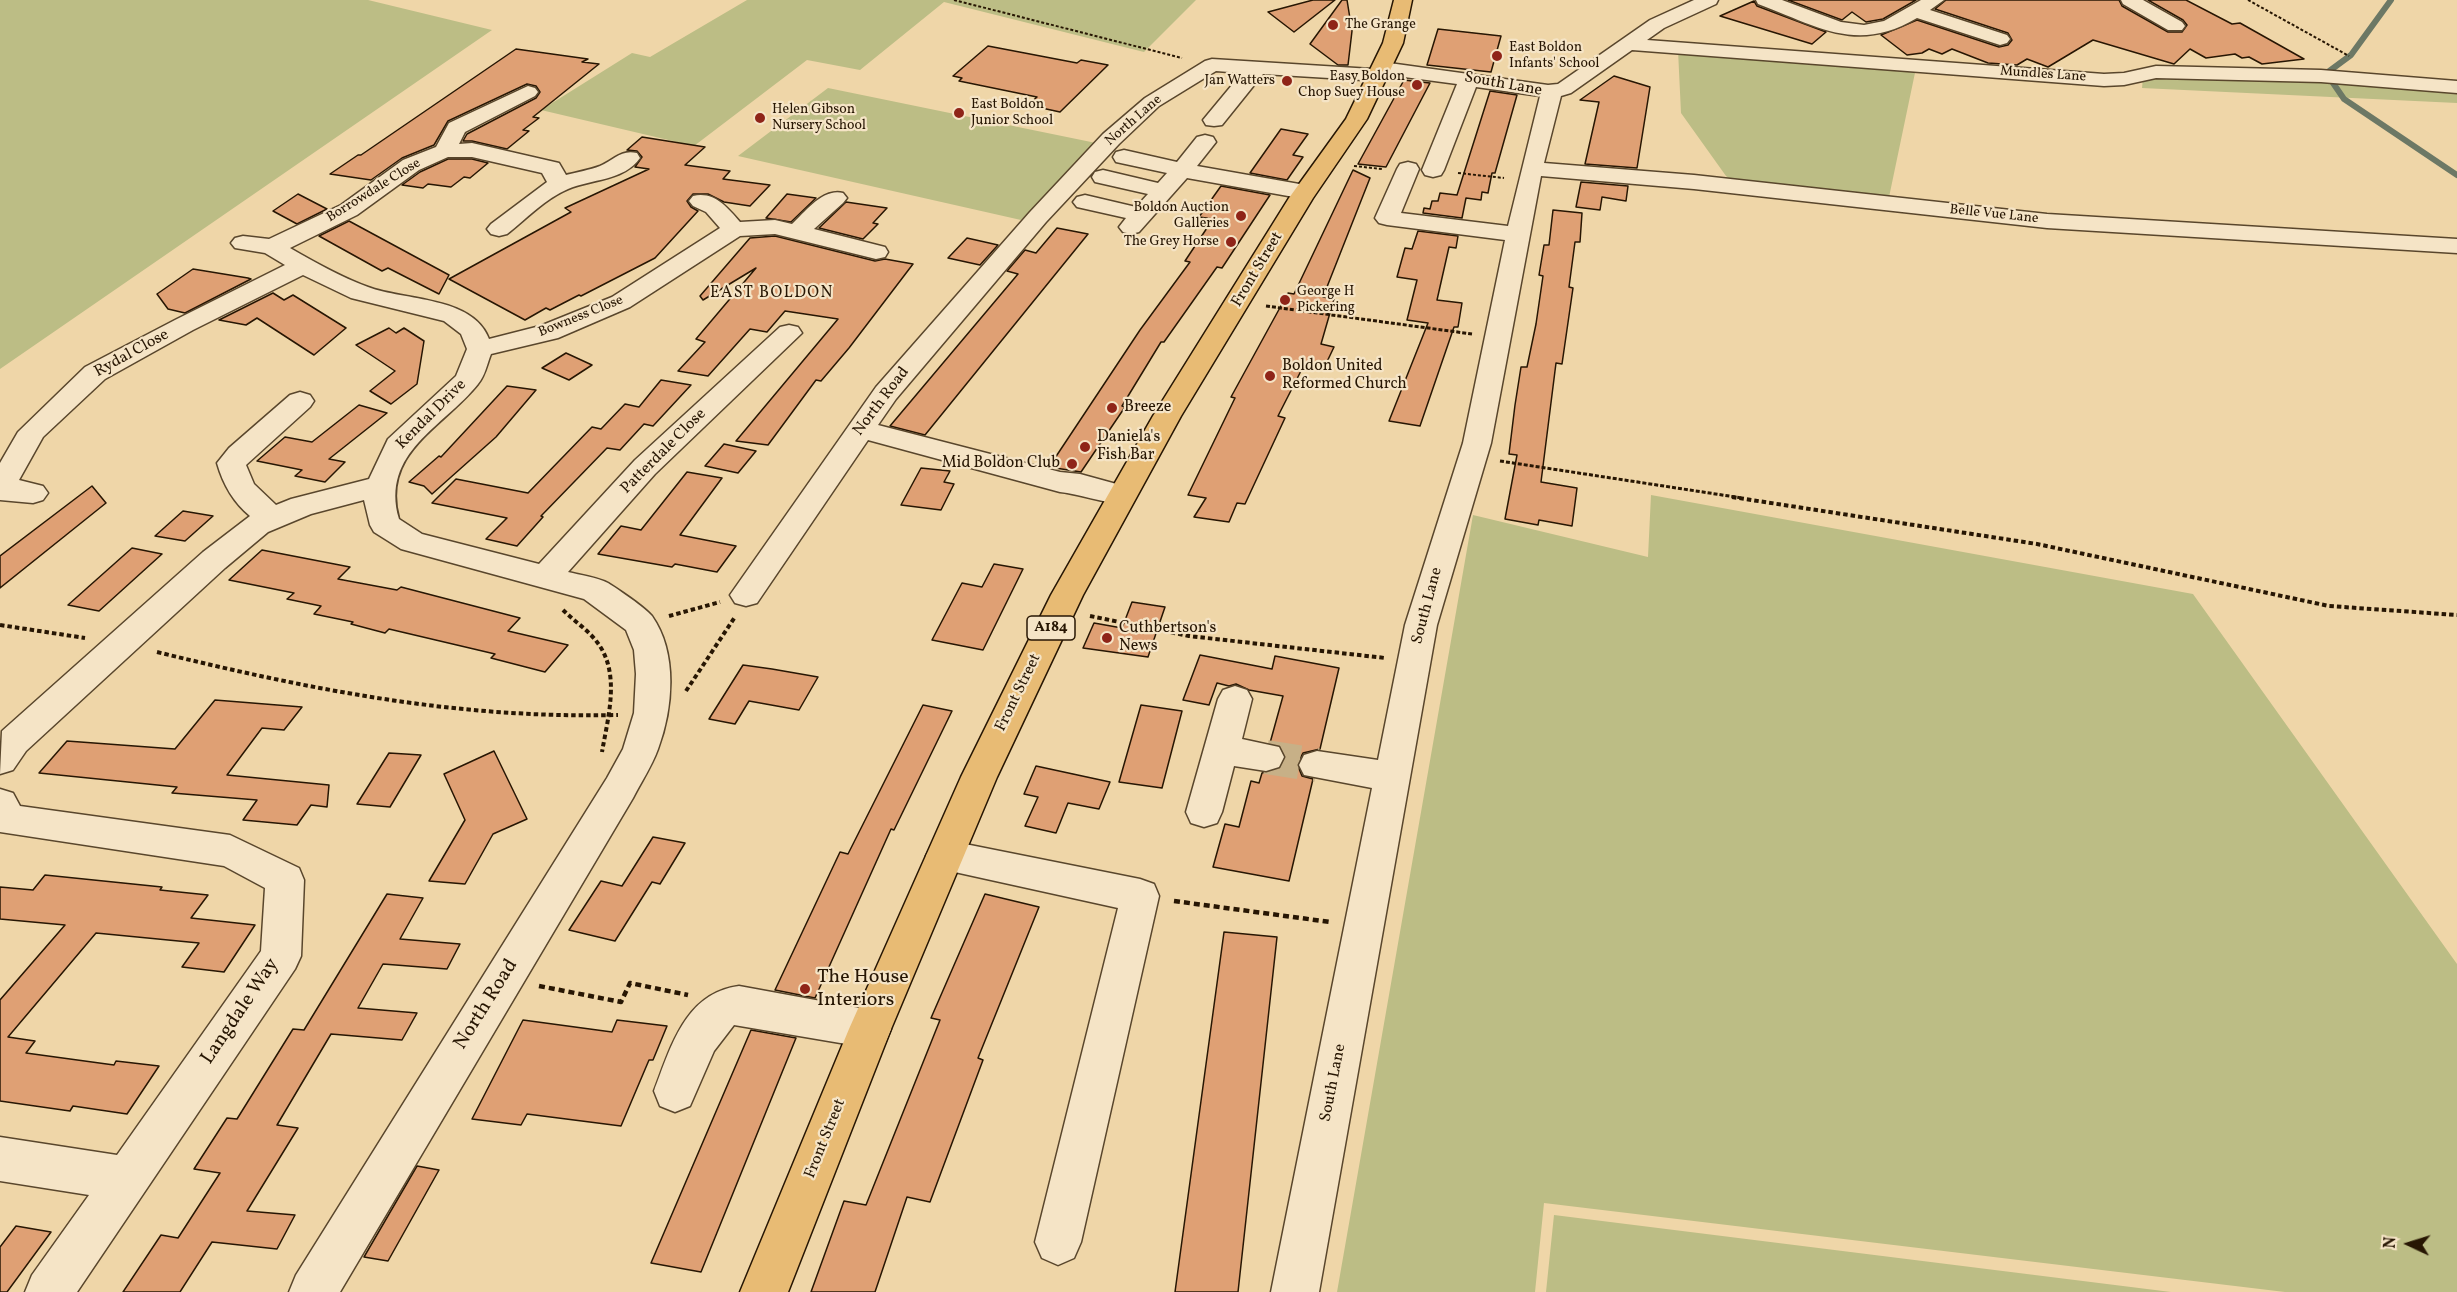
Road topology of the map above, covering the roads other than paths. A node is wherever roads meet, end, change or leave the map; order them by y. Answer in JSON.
{"nodes":[{"id":1,"x":1403,"y":0,"type":"edge"},
{"id":2,"x":1765,"y":0,"type":"edge"},
{"id":3,"x":1935,"y":0,"type":"edge"},
{"id":4,"x":2130,"y":0,"type":"edge"},
{"id":5,"x":1701,"y":1,"type":"edge"},
{"id":6,"x":1913,"y":11,"type":"junction"},
{"id":7,"x":2175,"y":26,"type":"dead end"},
{"id":8,"x":2000,"y":39,"type":"dead end"},
{"id":9,"x":1628,"y":44,"type":"junction"},
{"id":10,"x":1257,"y":68,"type":"junction"},
{"id":11,"x":1381,"y":71,"type":"junction"},
{"id":12,"x":1469,"y":79,"type":"junction"},
{"id":13,"x":2457,"y":87,"type":"edge"},
{"id":14,"x":1548,"y":90,"type":"junction"},
{"id":15,"x":528,"y":93,"type":"dead end"},
{"id":16,"x":1214,"y":120,"type":"dead end"},
{"id":17,"x":1205,"y":142,"type":"dead end"},
{"id":18,"x":444,"y":151,"type":"junction"},
{"id":19,"x":1124,"y":157,"type":"dead end"},
{"id":20,"x":629,"y":158,"type":"dead end"},
{"id":21,"x":1408,"y":169,"type":"dead end"},
{"id":22,"x":1532,"y":169,"type":"junction"},
{"id":23,"x":1182,"y":170,"type":"junction"},
{"id":24,"x":1433,"y":170,"type":"dead end"},
{"id":25,"x":1103,"y":177,"type":"dead end"},
{"id":26,"x":560,"y":184,"type":"junction"},
{"id":27,"x":1162,"y":191,"type":"junction"},
{"id":28,"x":1305,"y":192,"type":"junction"},
{"id":29,"x":835,"y":198,"type":"dead end"},
{"id":30,"x":701,"y":201,"type":"dead end"},
{"id":31,"x":1085,"y":202,"type":"dead end"},
{"id":32,"x":1034,"y":222,"type":"joint"},
{"id":33,"x":499,"y":229,"type":"dead end"},
{"id":34,"x":734,"y":229,"type":"junction"},
{"id":35,"x":798,"y":231,"type":"junction"},
{"id":36,"x":1518,"y":234,"type":"junction"},
{"id":37,"x":243,"y":243,"type":"dead end"},
{"id":38,"x":2457,"y":246,"type":"edge"},
{"id":39,"x":273,"y":248,"type":"junction"},
{"id":40,"x":876,"y":252,"type":"dead end"},
{"id":41,"x":303,"y":266,"type":"junction"},
{"id":42,"x":789,"y":333,"type":"dead end"},
{"id":43,"x":480,"y":349,"type":"junction"},
{"id":44,"x":300,"y":401,"type":"dead end"},
{"id":45,"x":861,"y":429,"type":"junction"},
{"id":46,"x":381,"y":486,"type":"junction"},
{"id":47,"x":0,"y":489,"type":"edge"},
{"id":48,"x":33,"y":493,"type":"dead end"},
{"id":49,"x":1121,"y":495,"type":"junction"},
{"id":50,"x":273,"y":518,"type":"junction"},
{"id":51,"x":546,"y":576,"type":"junction"},
{"id":52,"x":746,"y":596,"type":"road end"},
{"id":53,"x":1235,"y":699,"type":"dead end"},
{"id":54,"x":651,"y":713,"type":"joint"},
{"id":55,"x":1221,"y":750,"type":"junction"},
{"id":56,"x":1266,"y":757,"type":"tunnel mouth"},
{"id":57,"x":0,"y":760,"type":"edge"},
{"id":58,"x":1317,"y":765,"type":"tunnel mouth"},
{"id":59,"x":1392,"y":777,"type":"junction"},
{"id":60,"x":0,"y":804,"type":"edge"},
{"id":61,"x":1204,"y":812,"type":"dead end"},
{"id":62,"x":945,"y":856,"type":"junction"},
{"id":63,"x":870,"y":1029,"type":"junction"},
{"id":64,"x":675,"y":1091,"type":"dead end"},
{"id":65,"x":0,"y":1158,"type":"edge"},
{"id":66,"x":127,"y":1179,"type":"junction"},
{"id":67,"x":1058,"y":1242,"type":"dead end"},
{"id":68,"x":49,"y":1292,"type":"edge"},
{"id":69,"x":313,"y":1292,"type":"edge"},
{"id":70,"x":764,"y":1292,"type":"edge"},
{"id":71,"x":1295,"y":1292,"type":"edge"}],
"edges":[{"from":1,"to":11,"type":"main road","name":"Front Street","number":"A184"},
{"from":2,"to":6,"type":"street"},
{"from":3,"to":6,"type":"street"},
{"from":4,"to":7,"type":"street"},
{"from":5,"to":9,"type":"street"},
{"from":6,"to":8,"type":"street"},
{"from":9,"to":13,"type":"street","name":"Mundles Lane"},
{"from":9,"to":14,"type":"street"},
{"from":10,"to":11,"type":"street","name":"South Lane"},
{"from":10,"to":16,"type":"street"},
{"from":10,"to":32,"type":"street","name":"North Lane"},
{"from":11,"to":12,"type":"street","name":"South Lane"},
{"from":11,"to":28,"type":"main road","name":"Front Street","number":"A184"},
{"from":12,"to":14,"type":"street","name":"South Lane"},
{"from":12,"to":24,"type":"street"},
{"from":14,"to":22,"type":"street","name":"South Lane"},
{"from":15,"to":18,"type":"street"},
{"from":17,"to":23,"type":"street"},
{"from":18,"to":26,"type":"street","name":"Borrowdale Close"},
{"from":18,"to":39,"type":"street","name":"Borrowdale Close"},
{"from":19,"to":23,"type":"street"},
{"from":20,"to":26,"type":"street"},
{"from":21,"to":36,"type":"street"},
{"from":22,"to":36,"type":"street","name":"South Lane"},
{"from":22,"to":38,"type":"street","name":"Belle Vue Lane"},
{"from":23,"to":27,"type":"street"},
{"from":23,"to":28,"type":"street"},
{"from":25,"to":27,"type":"street"},
{"from":26,"to":33,"type":"street"},
{"from":27,"to":31,"type":"street"},
{"from":28,"to":49,"type":"main road","name":"Front Street","number":"A184"},
{"from":29,"to":35,"type":"street"},
{"from":30,"to":34,"type":"street"},
{"from":32,"to":45,"type":"street","name":"North Road"},
{"from":34,"to":35,"type":"street"},
{"from":34,"to":43,"type":"street","name":"Bowness Close"},
{"from":35,"to":40,"type":"street"},
{"from":36,"to":59,"type":"street","name":"South Lane"},
{"from":37,"to":39,"type":"street"},
{"from":39,"to":41,"type":"street"},
{"from":41,"to":43,"type":"street"},
{"from":41,"to":47,"type":"street","name":"Rydal Close"},
{"from":42,"to":51,"type":"street","name":"Patterdale Close"},
{"from":43,"to":46,"type":"street","name":"Kendal Drive"},
{"from":44,"to":50,"type":"street"},
{"from":45,"to":49,"type":"street"},
{"from":45,"to":52,"type":"street","name":"North Road"},
{"from":46,"to":50,"type":"street"},
{"from":46,"to":51,"type":"street","name":"Kendal Drive"},
{"from":47,"to":48,"type":"street"},
{"from":49,"to":62,"type":"main road","name":"Front Street","number":"A184"},
{"from":50,"to":57,"type":"street"},
{"from":51,"to":54,"type":"street","name":"Kendal Drive"},
{"from":53,"to":55,"type":"street"},
{"from":54,"to":69,"type":"street","name":"North Road"},
{"from":55,"to":56,"type":"street"},
{"from":55,"to":61,"type":"street"},
{"from":58,"to":59,"type":"street"},
{"from":59,"to":71,"type":"street","name":"South Lane"},
{"from":60,"to":66,"type":"street","name":"Langdale Way"},
{"from":62,"to":63,"type":"main road","name":"Front Street","number":"A184"},
{"from":62,"to":67,"type":"street"},
{"from":63,"to":64,"type":"street"},
{"from":63,"to":70,"type":"main road","name":"Front Street","number":"A184"},
{"from":65,"to":66,"type":"street"},
{"from":66,"to":68,"type":"street","name":"Langdale Way"}]}
